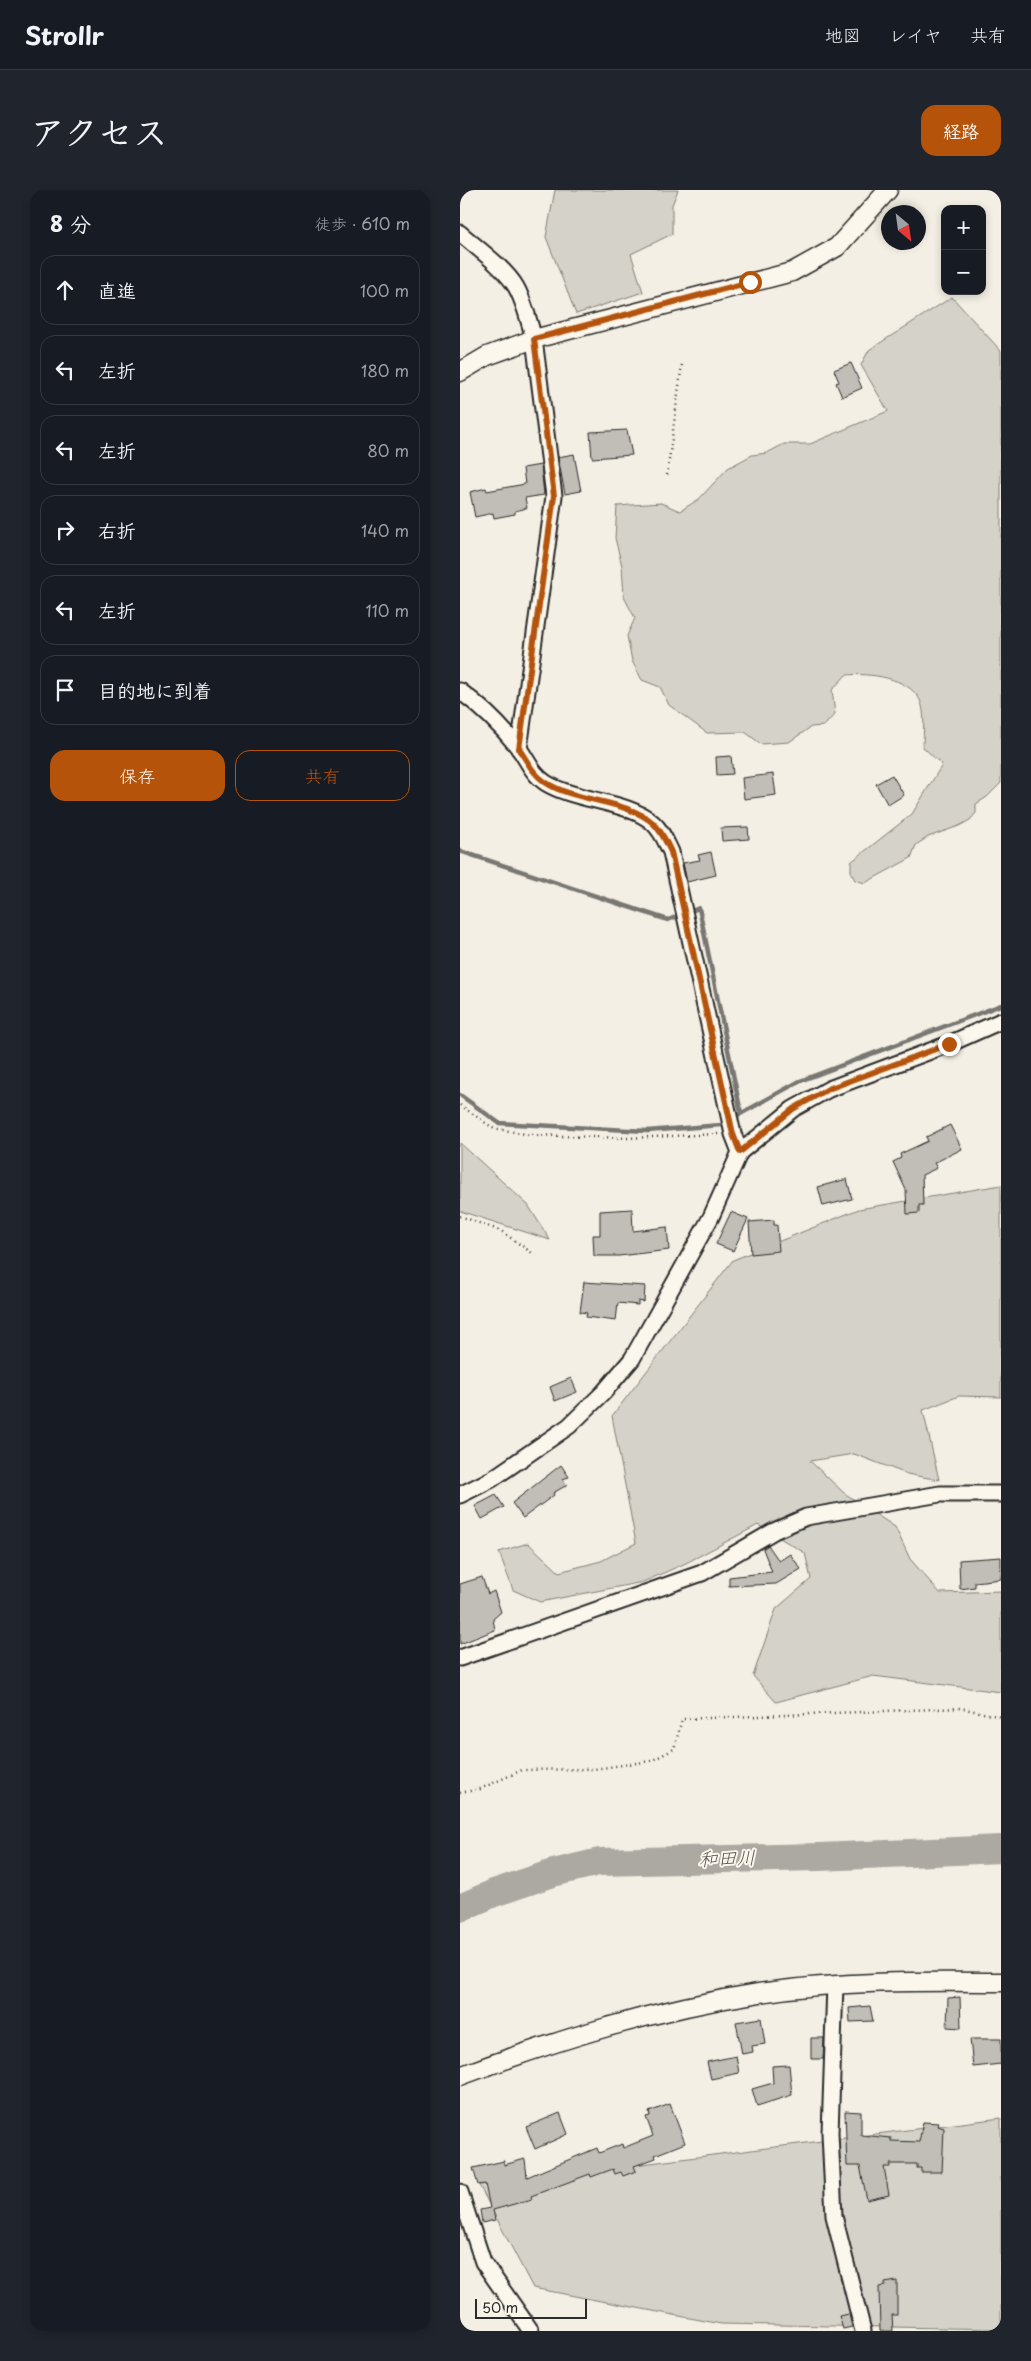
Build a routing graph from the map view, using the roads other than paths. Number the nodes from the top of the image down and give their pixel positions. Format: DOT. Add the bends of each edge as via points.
graph roads {
  1 [pos="888,190"];
  2 [pos="460,233"];
  3 [pos="534,339"];
  4 [pos="460,372"];
  5 [pos="460,691"];
  6 [pos="519,749"];
  7 [pos="1001,1021"];
  8 [pos="740,1152"];
  9 [pos="1001,1494"];
  10 [pos="460,1495"];
  11 [pos="460,1658"];
  12 [pos="1001,1982"];
  13 [pos="835,1985"];
  14 [pos="460,2076"];
  15 [pos="460,2192"];
  16 [pos="531,2331"];
  17 [pos="863,2331"];
  1 -- 3 [label="street" via="837,247 792,272"];
  2 -- 3 [label="street" via="488,256 516,286"];
  3 -- 4 [label="street" via="487,356"];
  3 -- 6 [label="street" via="554,496"];
  5 -- 6 [label="street" via="479,706"];
  6 -- 8 [label="street" via="534,774 545,782 559,790 631,811 652,822 664,836 671,852 733,1134"];
  7 -- 8 [label="street" via="828,1089 793,1109"];
  8 -- 10 [label="street" via="711,1217 632,1359 569,1426 492,1479"];
  9 -- 11 [label="street" via="940,1494 806,1517 774,1531 702,1573"];
  12 -- 13 [label="street"];
  13 -- 14 [label="street" via="760,1993 630,2020"];
  13 -- 17 [label="street" via="830,2133 834,2216"];
  15 -- 16 [label="street" via="483,2262"];
}
